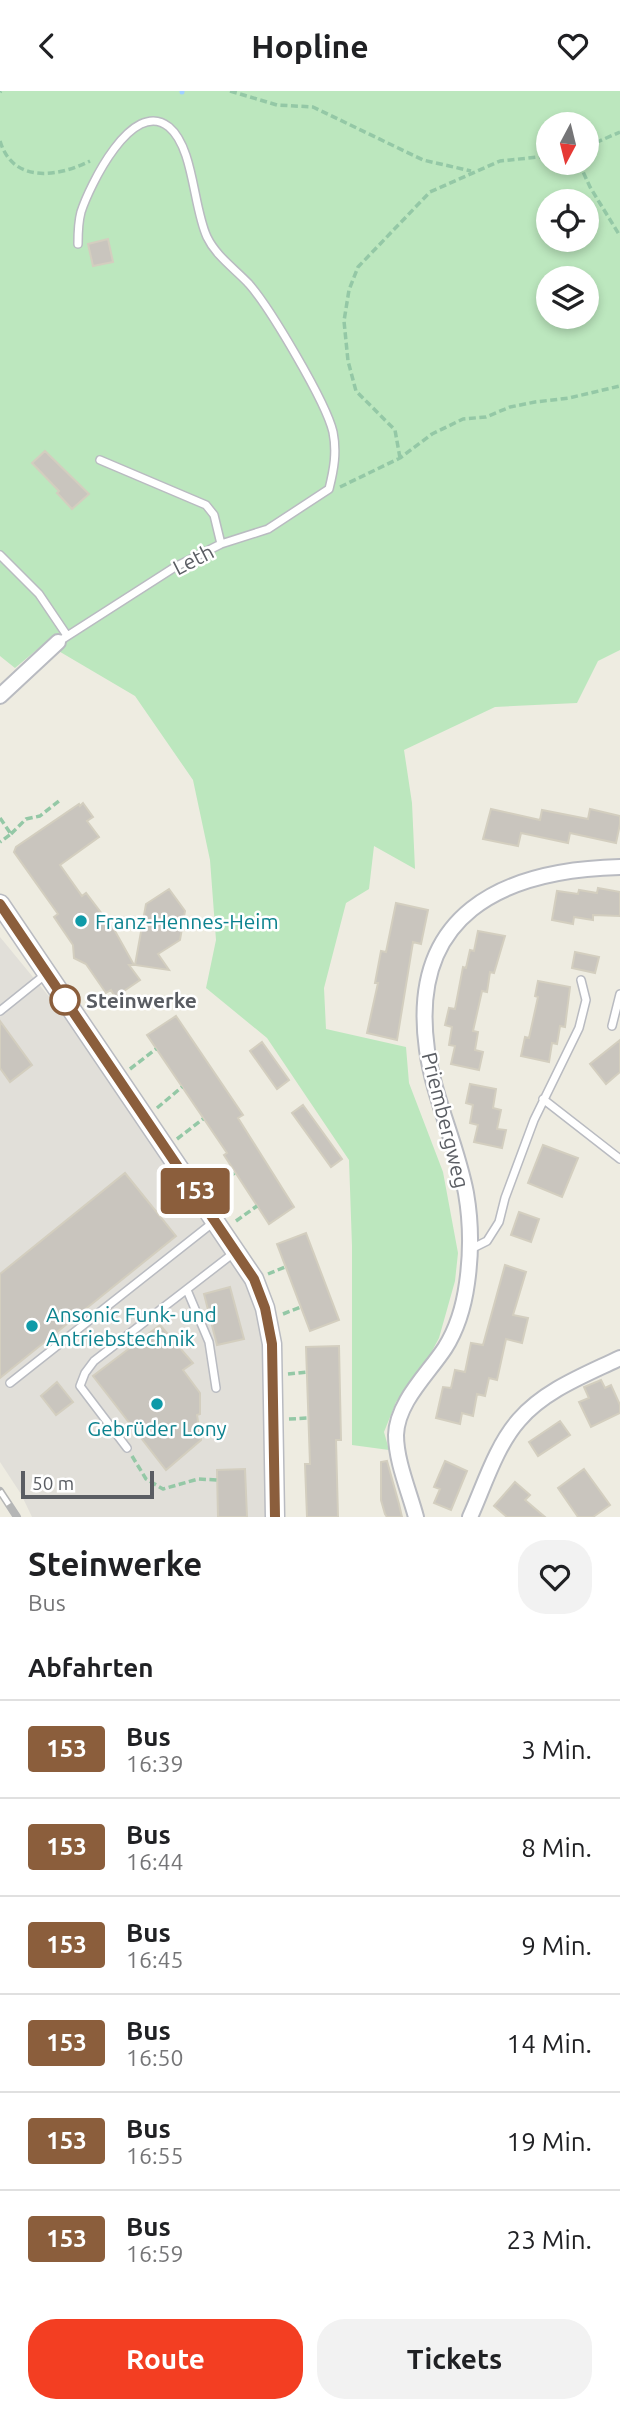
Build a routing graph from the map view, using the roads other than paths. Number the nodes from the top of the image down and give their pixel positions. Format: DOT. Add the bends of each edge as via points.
graph roads {
  1 [pos="78,244"];
  2 [pos="100,460"];
  3 [pos="221,544"];
  4 [pos="0,555"];
  5 [pos="62,638"];
  6 [pos="0,697"];
  7 [pos="620,867"];
  8 [pos="0,904"];
  9 [pos="47,973"];
  10 [pos="581,980"];
  11 [pos="620,994"];
  12 [pos="0,1011"];
  13 [pos="612,1025"];
  14 [pos="543,1099"];
  15 [pos="620,1159"];
  16 [pos="219,1225"];
  17 [pos="468,1251"];
  18 [pos="236,1252"];
  19 [pos="187,1290"];
  20 [pos="620,1358"];
  21 [pos="10,1383"];
  22 [pos="216,1388"];
  23 [pos="127,1448"];
  24 [pos="275,1517"];
  25 [pos="416,1517"];
  26 [pos="470,1517"];
  1 -- 3 [label="lane" via="82,209 108,153 142,124 162,123 177,136 207,237 250,286 313,389 332,429 335,463 329,489 268,529"];
  2 -- 3 [label="lane, Leth" via="206,505 214,515"];
  3 -- 5 [label="lane, Leth" via="175,567"];
  4 -- 5 [label="lane" via="39,594"];
  5 -- 6 [label="street, Leth"];
  7 -- 17 [label="street, Priembergweg" via="549,874 489,895 457,923 435,957 425,999 427,1051 466,1193"];
  8 -- 9 [label="street"];
  9 -- 12 [label="lane"];
  9 -- 16 [label="street"];
  10 -- 14 [label="lane" via="586,996 582,1022"];
  11 -- 13 [label="lane"];
  14 -- 15 [label="lane"];
  14 -- 17 [label="lane" via="499,1222 487,1241"];
  16 -- 18 [label="street"];
  16 -- 21 [label="lane"];
  17 -- 25 [label="street, Priembergweg" via="467,1282 454,1331 402,1409 397,1425"];
  18 -- 19 [label="lane"];
  18 -- 24 [label="street" via="254,1279 270,1327"];
  19 -- 22 [label="lane" via="209,1342"];
  19 -- 23 [label="lane" via="94,1361 80,1386"];
  20 -- 26 [label="street" via="550,1393 519,1420"];
}
